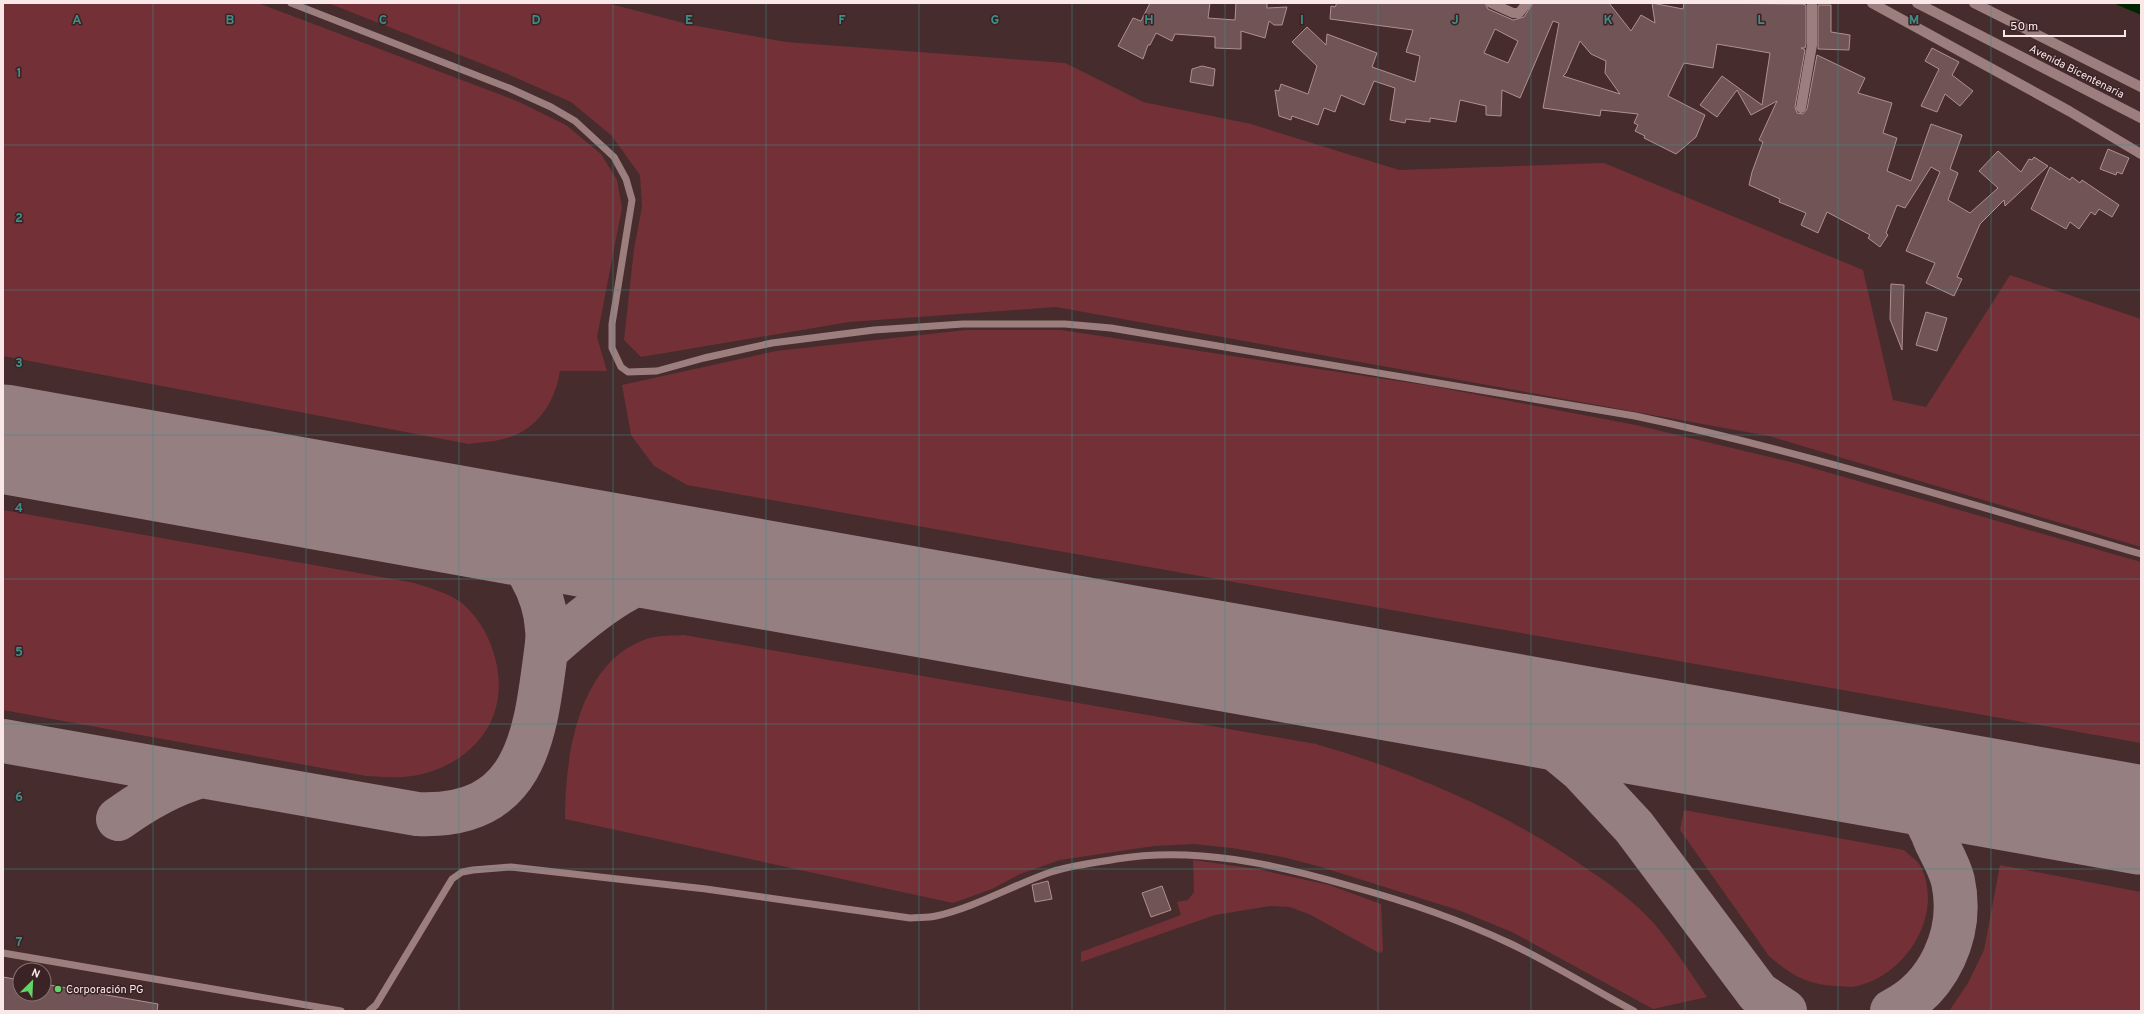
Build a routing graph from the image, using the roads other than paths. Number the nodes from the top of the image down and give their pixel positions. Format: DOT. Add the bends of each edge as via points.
graph roads {
  1 [pos="291,3"];
  2 [pos="1490,3"];
  3 [pos="1527,3"];
  4 [pos="1812,3"];
  5 [pos="1872,3"];
  6 [pos="1917,3"];
  7 [pos="1974,3"];
  8 [pos="2141,87"];
  9 [pos="1802,108"];
  10 [pos="2141,118"];
  11 [pos="2141,154"];
  12 [pos="2141,554"];
  13 [pos="3,953"];
  14 [pos="341,1011"];
  15 [pos="369,1011"];
  16 [pos="1634,1011"];
  1 -- 12 [label="lane" via="509,88 551,107 575,121 614,157 626,179 632,200 612,332 612,348 616,360 628,372 657,371 772,343 874,330 1013,322 1111,328 1635,416 1712,432 1906,484"];
  2 -- 3 [label="street" via="1512,13 1519,13"];
  4 -- 9 [label="street" via="1812,45"];
  5 -- 11 [label="street" via="2069,111"];
  6 -- 10 [label="street, Avenida Bicentenaria"];
  7 -- 8 [label="street, Avenida Bicentenaria"];
  13 -- 14 [label="lane"];
  15 -- 16 [label="lane" via="376,1005 452,879 462,872 511,867 706,889 910,918 936,916 965,907 1054,871 1152,855 1227,858 1307,873 1376,893 1458,920 1511,944"];
}
